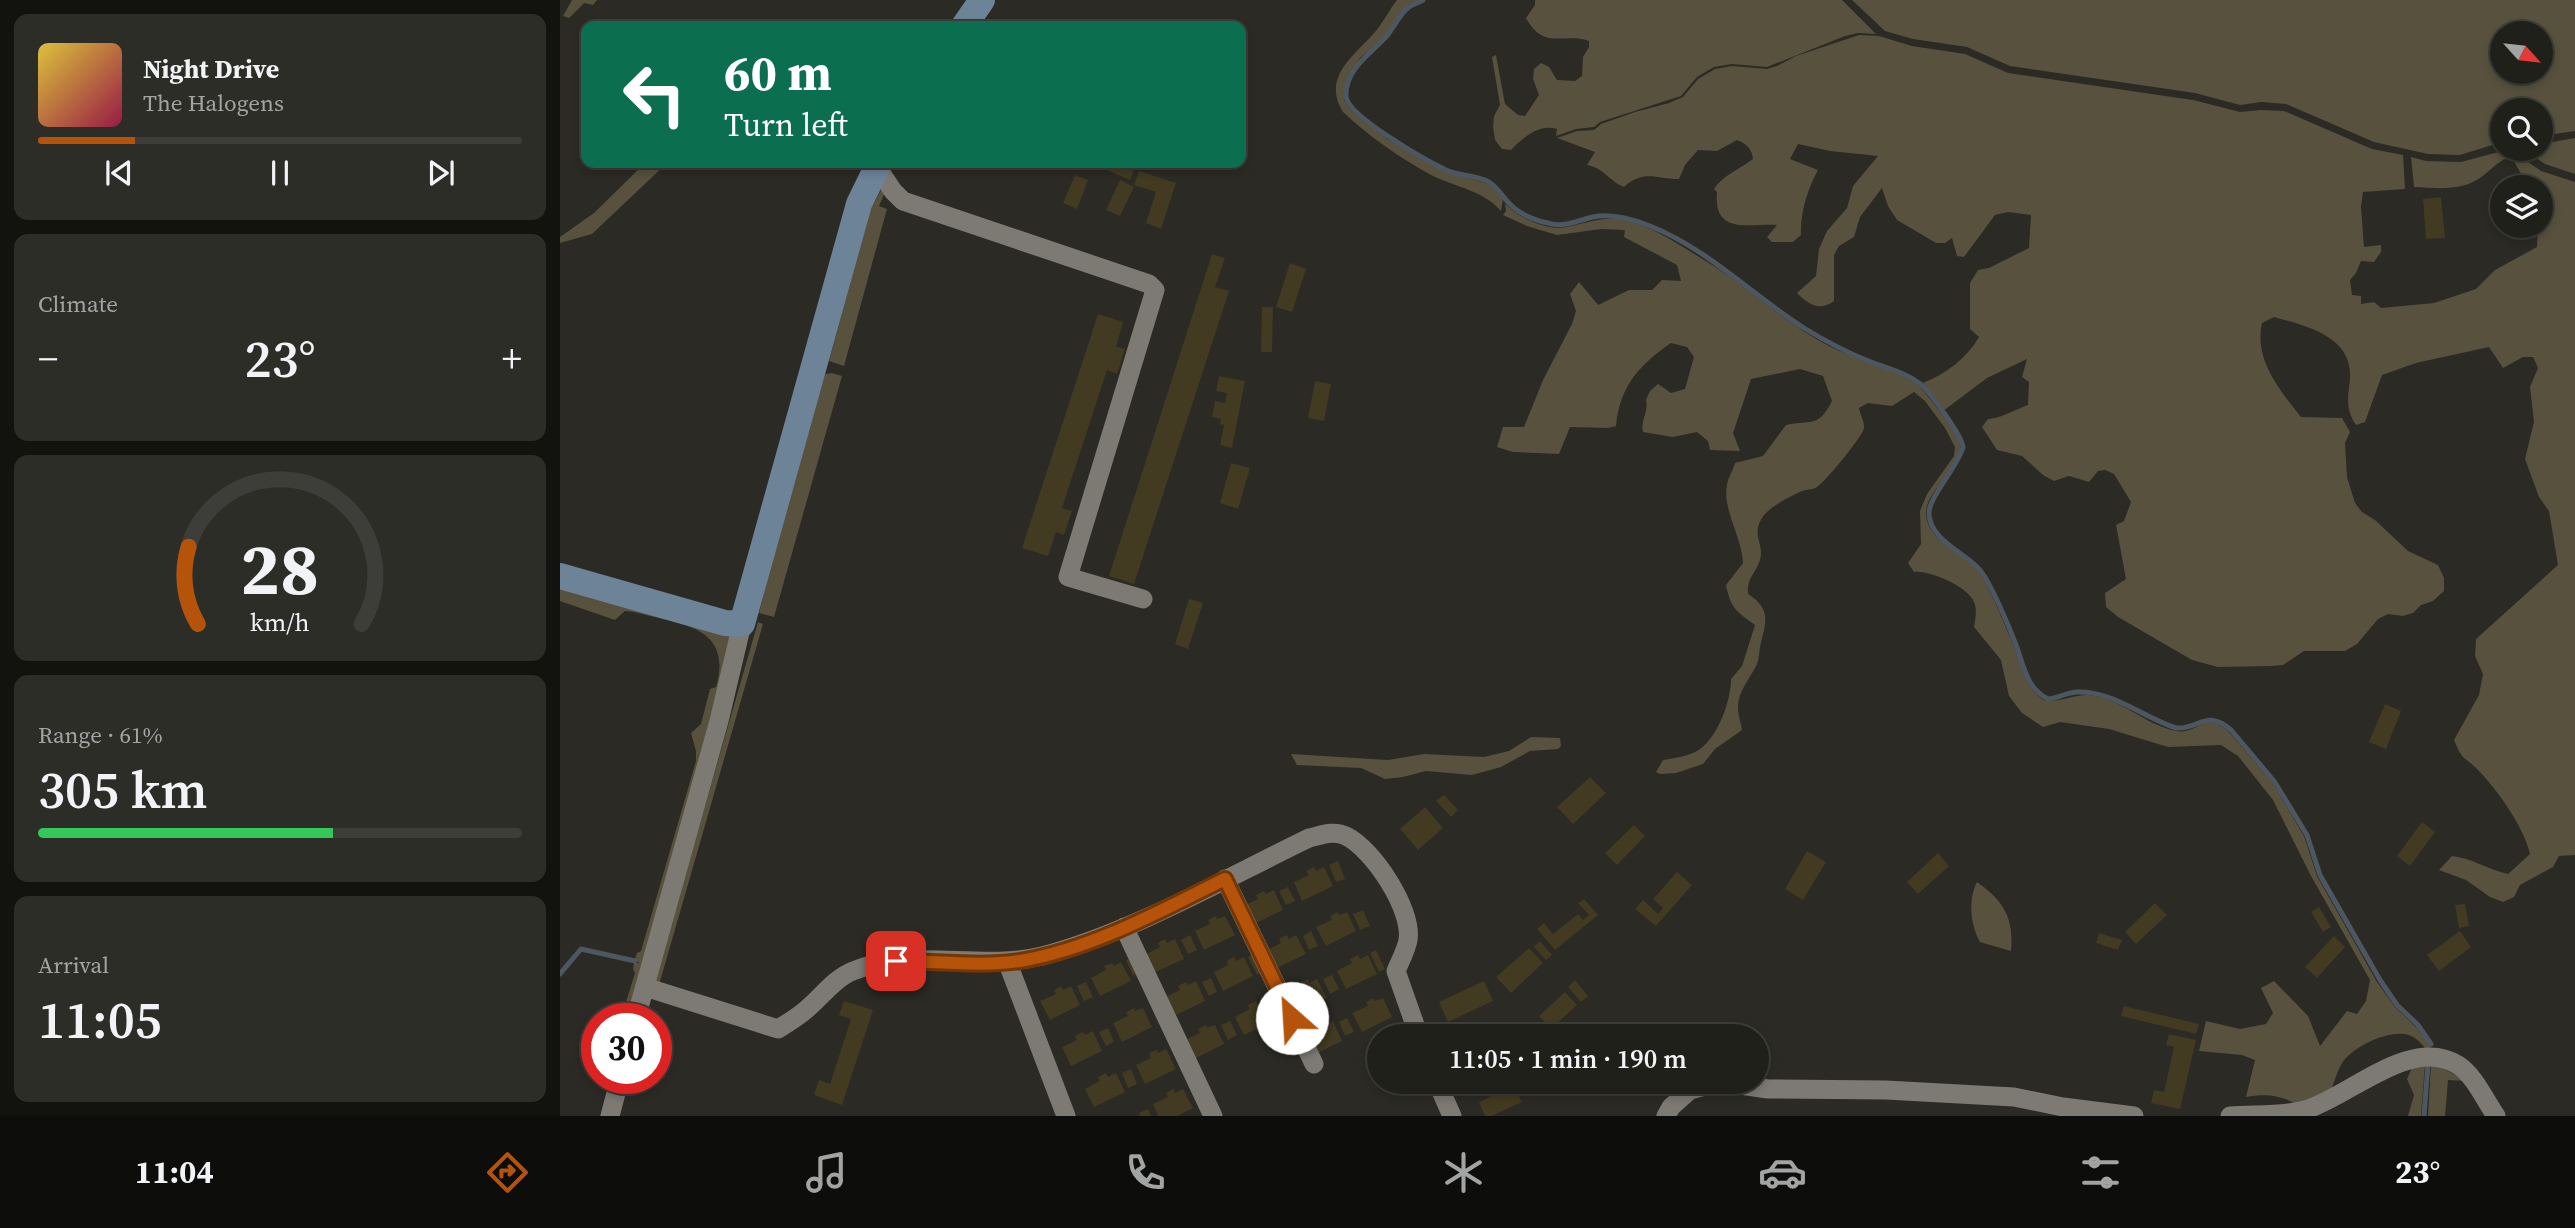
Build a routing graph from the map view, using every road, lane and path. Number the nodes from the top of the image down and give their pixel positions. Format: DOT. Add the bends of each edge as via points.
graph roads {
  1 [pos="982,0"];
  2 [pos="967,21"];
  3 [pos="877,168"];
  4 [pos="880,168"];
  5 [pos="560,576"];
  6 [pos="1143,599"];
  7 [pos="741,624"];
  8 [pos="1225,879"];
  9 [pos="1124,927"];
  10 [pos="1007,961"];
  11 [pos="645,987"];
  12 [pos="640,1003"];
  13 [pos="1415,1024"];
  14 [pos="1314,1064"];
  15 [pos="616,1094"];
  16 [pos="1442,1094"];
  17 [pos="610,1116"];
  18 [pos="1066,1116"];
  19 [pos="1213,1116"];
  20 [pos="1452,1116"];
  21 [pos="1666,1116"];
  22 [pos="2134,1116"];
  23 [pos="2230,1116"];
  24 [pos="2496,1116"];
  1 -- 2 [label="street"];
  3 -- 7 [label="street" via="859,204"];
  4 -- 6 [label="street" via="903,201 1149,284 1155,290 1068,577"];
  5 -- 7 [label="street"];
  7 -- 11 [label="street" via="719,721"];
  8 -- 9 [label="street"];
  8 -- 13 [label="street" via="1309,838 1334,832 1347,836 1389,881 1407,927 1408,939 1396,971"];
  8 -- 14 [label="street"];
  9 -- 10 [label="street" via="1067,949"];
  9 -- 19 [label="street"];
  10 -- 11 [label="street" via="870,965 836,981 778,1029"];
  10 -- 18 [label="street"];
  11 -- 12 [label="street"];
  15 -- 17 [label="street"];
  16 -- 20 [label="street"];
  21 -- 22 [label="street" via="1690,1090 1719,1082 1768,1089 2014,1097"];
  23 -- 24 [label="street" via="2303,1111 2400,1062 2430,1056 2458,1065"];
}
